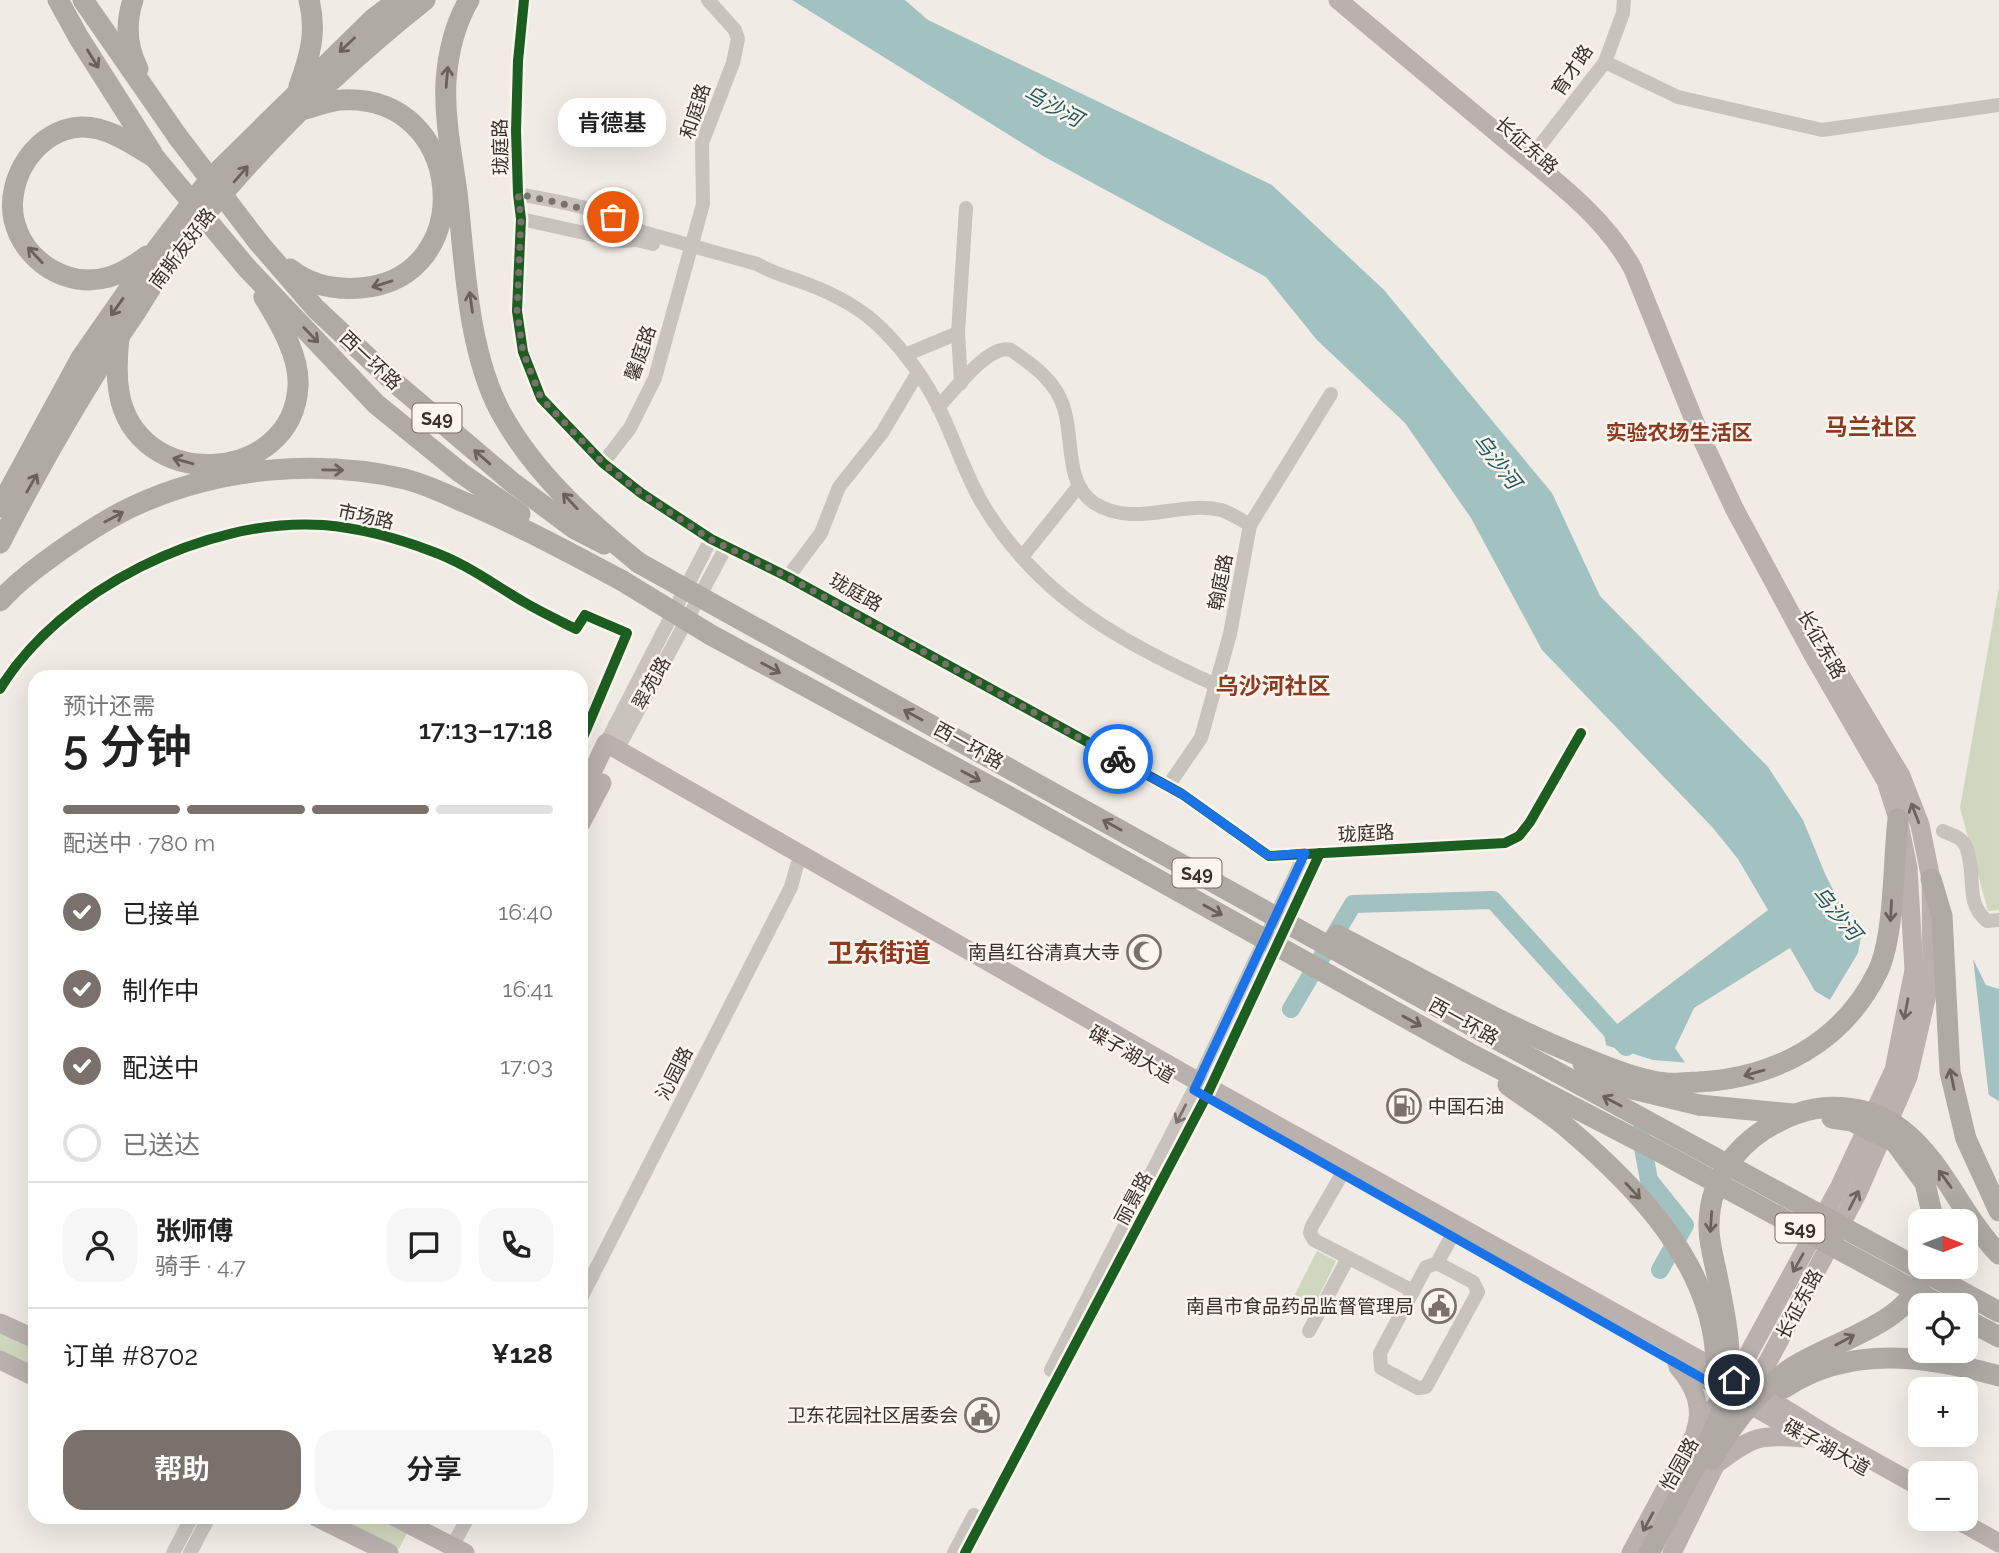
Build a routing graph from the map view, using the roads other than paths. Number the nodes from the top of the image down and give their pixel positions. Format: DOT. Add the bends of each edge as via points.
graph roads {
  1 [pos="58,0"];
  2 [pos="83,0"];
  3 [pos="134,0"];
  4 [pos="309,0"];
  5 [pos="398,0"];
  6 [pos="425,0"];
  7 [pos="469,0"];
  8 [pos="524,0"];
  9 [pos="708,0"];
  10 [pos="1338,0"];
  11 [pos="1356,0"];
  12 [pos="1624,0"];
  13 [pos="1605,62"];
  14 [pos="300,101"];
  15 [pos="1999,105"];
  16 [pos="178,137"];
  17 [pos="1535,152"];
  18 [pos="155,158"];
  19 [pos="518,194"];
  20 [pos="966,208"];
  21 [pos="521,219"];
  22 [pos="259,243"];
  23 [pos="159,246"];
  24 [pos="691,250"];
  25 [pos="247,268"];
  26 [pos="958,333"];
  27 [pos="119,335"];
  28 [pos="905,355"];
  29 [pos="918,374"];
  30 [pos="961,383"];
  31 [pos="1331,394"];
  32 [pos="938,407"];
  33 [pos="603,463"];
  34 [pos="1078,487"];
  35 [pos="0,507"];
  36 [pos="1250,525"];
  37 [pos="710,539"];
  38 [pos="0,543"];
  39 [pos="726,547"];
  40 [pos="1022,557"];
  41 [pos="639,563"];
  42 [pos="788,577"];
  43 [pos="621,580"];
  44 [pos="0,601"];
  45 [pos="1216,685"];
  46 [pos="0,689"];
  47 [pos="588,726"];
  48 [pos="1581,733"];
  49 [pos="609,752"];
  50 [pos="588,764"];
  51 [pos="588,785"];
  52 [pos="1167,786"];
  53 [pos="588,804"];
  54 [pos="1898,819"];
  55 [pos="1943,831"];
  56 [pos="1137,839"];
  57 [pos="1305,853"];
  58 [pos="1320,853"];
  59 [pos="797,865"];
  60 [pos="1931,879"];
  61 [pos="1999,920"];
  62 [pos="1534,1037"];
  63 [pos="1469,1053"];
  64 [pos="1901,1073"];
  65 [pos="1202,1089"];
  66 [pos="1342,1174"];
  67 [pos="1931,1209"];
  68 [pos="1999,1211"];
  69 [pos="1452,1236"];
  70 [pos="1999,1254"];
  71 [pos="1348,1258"];
  72 [pos="1437,1263"];
  73 [pos="1922,1279"];
  74 [pos="588,1284"];
  75 [pos="1413,1291"];
  76 [pos="1918,1293"];
  77 [pos="1999,1312"];
  78 [pos="0,1323"];
  79 [pos="1764,1326"];
  80 [pos="1978,1326"];
  81 [pos="1309,1331"];
  82 [pos="28,1336"];
  83 [pos="1782,1336"];
  84 [pos="1999,1337"];
  85 [pos="1666,1350"];
  86 [pos="0,1360"];
  87 [pos="28,1374"];
  88 [pos="1999,1376"];
  89 [pos="1730,1386"];
  90 [pos="1750,1397"];
  91 [pos="1811,1432"];
  92 [pos="1694,1436"];
  93 [pos="1716,1465"];
  94 [pos="1908,1481"];
  95 [pos="1908,1492"];
  96 [pos="1683,1499"];
  97 [pos="1978,1519"];
  98 [pos="188,1524"];
  99 [pos="205,1524"];
  100 [pos="330,1524"];
  101 [pos="409,1524"];
  102 [pos="465,1524"];
  103 [pos="1999,1530"];
  104 [pos="1978,1531"];
  105 [pos="1999,1543"];
  106 [pos="459,1550"];
  107 [pos="173,1553"];
  108 [pos="190,1553"];
  109 [pos="389,1553"];
  110 [pos="954,1553"];
  111 [pos="965,1553"];
  112 [pos="1631,1553"];
  113 [pos="1649,1553"];
  114 [pos="1661,1553"];
  115 [pos="1672,1553"];
  1 -- 18 [label="highway, 西一环路 / S49, one-way"];
  2 -- 16 [label="highway, 西一环路 / S49"];
  3 -- 16 [label="highway" via="127,25 136,67"];
  4 -- 14 [label="highway" via="314,33"];
  5 -- 14 [label="highway, 南斯友好路, one-way" via="373,19"];
  6 -- 14 [label="highway, 南斯友好路"];
  41 -- 7 [label="highway, one-way" via="590,523 544,474 500,410 486,376 470,301 446,103 452,46"];
  8 -- 19 [label="street, 珑庭路" via="517,89"];
  9 -- 24 [label="street, 和庭路" via="738,39 702,143 703,204"];
  10 -- 54 [label="main road, 长征东路" via="1553,180 1604,227 1624,253 1728,496 1886,781"];
  11 -- 17 [label="main road, 长征东路"];
  12 -- 13 [label="street, 育才路"];
  13 -- 15 [label="street" via="1678,97 1822,130"];
  13 -- 17 [label="street, 育才路"];
  14 -- 22 [label="highway, one-way" via="377,104 413,124 427,140 442,174 437,232 427,252 400,277 368,288 315,284"];
  14 -- 23 [label="highway, 南斯友好路" via="211,178"];
  27 -- 14 [label="highway, 南斯友好路, one-way" via="177,249"];
  16 -- 22 [label="highway, 西一环路 / S49, bridge"];
  60 -- 17 [label="main road, 长征东路, one-way" via="1920,825 1900,776 1825,650 1709,432 1642,264 1612,221"];
  23 -- 18 [label="highway, one-way" via="131,268 110,277 71,278 34,258 14,219 17,178 28,156 60,131 83,127 105,131"];
  18 -- 25 [label="highway, 西一环路 / S49, bridge"];
  19 -- 21 [label="street, 珑庭路"];
  19 -- 24 [label="street" via="626,222"];
  20 -- 26 [label="street"];
  21 -- 24 [label="street" via="621,241"];
  21 -- 33 [label="street, 珑庭路" via="517,311 523,352 541,398"];
  41 -- 22 [label="highway, 西一环路 / S49, one-way" via="575,529 513,483 335,327"];
  23 -- 35 [label="highway, 南斯友好路, one-way" via="81,358"];
  24 -- 28 [label="street" via="757,264 848,303 880,327"];
  24 -- 33 [label="street, 馨庭路" via="655,378 630,428"];
  25 -- 27 [label="highway, one-way" via="283,333 299,384 294,409 277,437 257,452 235,462 183,463 138,435 119,394"];
  25 -- 43 [label="highway, 西一环路 / S49, one-way" via="376,404 471,480"];
  26 -- 28 [label="street"];
  26 -- 30 [label="street"];
  38 -- 27 [label="highway, 南斯友好路, one-way"];
  28 -- 29 [label="street"];
  29 -- 32 [label="street"];
  29 -- 42 [label="street" via="882,433 839,487 821,533"];
  30 -- 32 [label="street"];
  30 -- 34 [label="street" via="999,349 1011,350 1040,372 1065,411"];
  31 -- 36 [label="street, 翰庭路"];
  32 -- 40 [label="street" via="982,502"];
  33 -- 37 [label="street, 珑庭路"];
  34 -- 36 [label="street" via="1111,510 1149,515 1185,509 1223,511"];
  34 -- 40 [label="street"];
  36 -- 45 [label="street, 翰庭路"];
  37 -- 39 [label="street, 珑庭路"];
  37 -- 49 [label="street, 翠苑路"];
  39 -- 42 [label="street, 珑庭路"];
  39 -- 49 [label="street, 翠苑路"];
  40 -- 45 [label="street" via="1090,619 1131,645"];
  56 -- 41 [label="highway, 西一环路 / S49, one-way, bridge"];
  42 -- 52 [label="street, 珑庭路"];
  44 -- 43 [label="highway, one-way" via="42,563 134,506 237,474 297,470 352,470 406,480 506,519"];
  43 -- 63 [label="highway, 西一环路 / S49, one-way, bridge" via="711,635"];
  45 -- 52 [label="street, 翰庭路" via="1201,738"];
  46 -- 47 [label="street, 市场路" via="43,635 78,605 149,562 240,533 323,525 377,534 431,551 470,568 576,629 585,615 627,633"];
  48 -- 58 [label="street, 珑庭路" via="1530,822 1519,836 1505,843"];
  49 -- 50 [label="street"];
  49 -- 51 [label="main road, 翠苑路"];
  49 -- 53 [label="main road, 翠苑路"];
  49 -- 59 [label="main road, 碟子湖大道"];
  49 -- 65 [label="main road, 碟子湖大道"];
  52 -- 57 [label="street, 珑庭路" via="1269,856"];
  54 -- 62 [label="highway, one-way, bridge" via="1890,927 1879,970 1853,1011 1817,1046 1772,1069 1729,1080 1666,1083 1621,1072"];
  54 -- 64 [label="main road, 长征东路, one-way" via="1908,868 1914,970"];
  55 -- 61 [label="street" via="1966,844 1977,913 1987,921"];
  56 -- 62 [label="highway, bridge" via="1222,874"];
  77 -- 56 [label="highway, 西一环路 / S49, one-way, bridge"];
  57 -- 58 [label="street, 珑庭路"];
  57 -- 65 [label="street, 丽景路"];
  58 -- 65 [label="street, 丽景路"];
  59 -- 65 [label="main road, 碟子湖大道"];
  59 -- 74 [label="street, 沁园路" via="791,887"];
  60 -- 64 [label="main road, 长征东路" via="1932,973"];
  68 -- 60 [label="highway, one-way" via="1966,1139 1950,1072 1942,916"];
  62 -- 67 [label="highway, bridge" via="1624,1087 1699,1105 1852,1121 1895,1142 1925,1183"];
  63 -- 76 [label="highway, 西一环路 / S49, bridge"];
  63 -- 96 [label="highway, one-way, bridge" via="1564,1125 1616,1174 1658,1219 1689,1265 1716,1346 1716,1389"];
  64 -- 79 [label="main road, 长征东路, one-way"];
  83 -- 64 [label="main road, 长征东路, one-way" via="1858,1192"];
  65 -- 66 [label="main road, 碟子湖大道"];
  65 -- 85 [label="main road, 碟子湖大道"];
  65 -- 110 [label="street, 丽景路, one-way"];
  65 -- 111 [label="street, 丽景路"];
  66 -- 69 [label="main road, 碟子湖大道"];
  66 -- 71 [label="street" via="1310,1233 1314,1240"];
  69 -- 72 [label="street"];
  69 -- 85 [label="main road, 碟子湖大道"];
  70 -- 96 [label="highway, one-way, bridge" via="1925,1153 1900,1129 1868,1112 1814,1107 1774,1122 1746,1142 1723,1170 1709,1227 1728,1327 1730,1371 1723,1406"];
  71 -- 75 [label="street"];
  71 -- 81 [label="street"];
  72 -- 75 [label="street" via="1426,1267"];
  72 -- 75 [label="street" via="1473,1282 1478,1292 1426,1387 1418,1388 1381,1368 1379,1362"];
  96 -- 73 [label="highway, one-way, bridge" via="1747,1407 1789,1369 1888,1318 1917,1293"];
  78 -- 82 [label="main road"];
  79 -- 85 [label="main road" via="1726,1349"];
  79 -- 89 [label="main road, 长征东路"];
  80 -- 84 [label="highway"];
  83 -- 90 [label="main road, 长征东路"];
  83 -- 91 [label="main road" via="1783,1381"];
  85 -- 89 [label="main road, 碟子湖大道"];
  85 -- 92 [label="main road" via="1696,1397 1700,1412"];
  86 -- 87 [label="main road"];
  88 -- 96 [label="highway, bridge" via="1907,1357 1862,1358 1824,1368 1787,1386 1753,1412"];
  89 -- 90 [label="main road, 碟子湖大道"];
  89 -- 92 [label="main road, 怡园路"];
  90 -- 91 [label="main road, 碟子湖大道"];
  90 -- 93 [label="main road, 怡园路"];
  91 -- 93 [label="main road" via="1760,1437 1744,1443"];
  91 -- 94 [label="main road, 碟子湖大道"];
  91 -- 95 [label="main road, 碟子湖大道"];
  92 -- 112 [label="main road, 怡园路, one-way"];
  93 -- 115 [label="main road, 怡园路"];
  96 -- 113 [label="highway, bridge"];
  96 -- 114 [label="highway"];
  97 -- 103 [label="main road"];
  98 -- 107 [label="street"];
  99 -- 108 [label="street"];
  100 -- 109 [label="main road"];
  101 -- 106 [label="main road"];
  102 -- 106 [label="street"];
  104 -- 105 [label="main road"];
}
